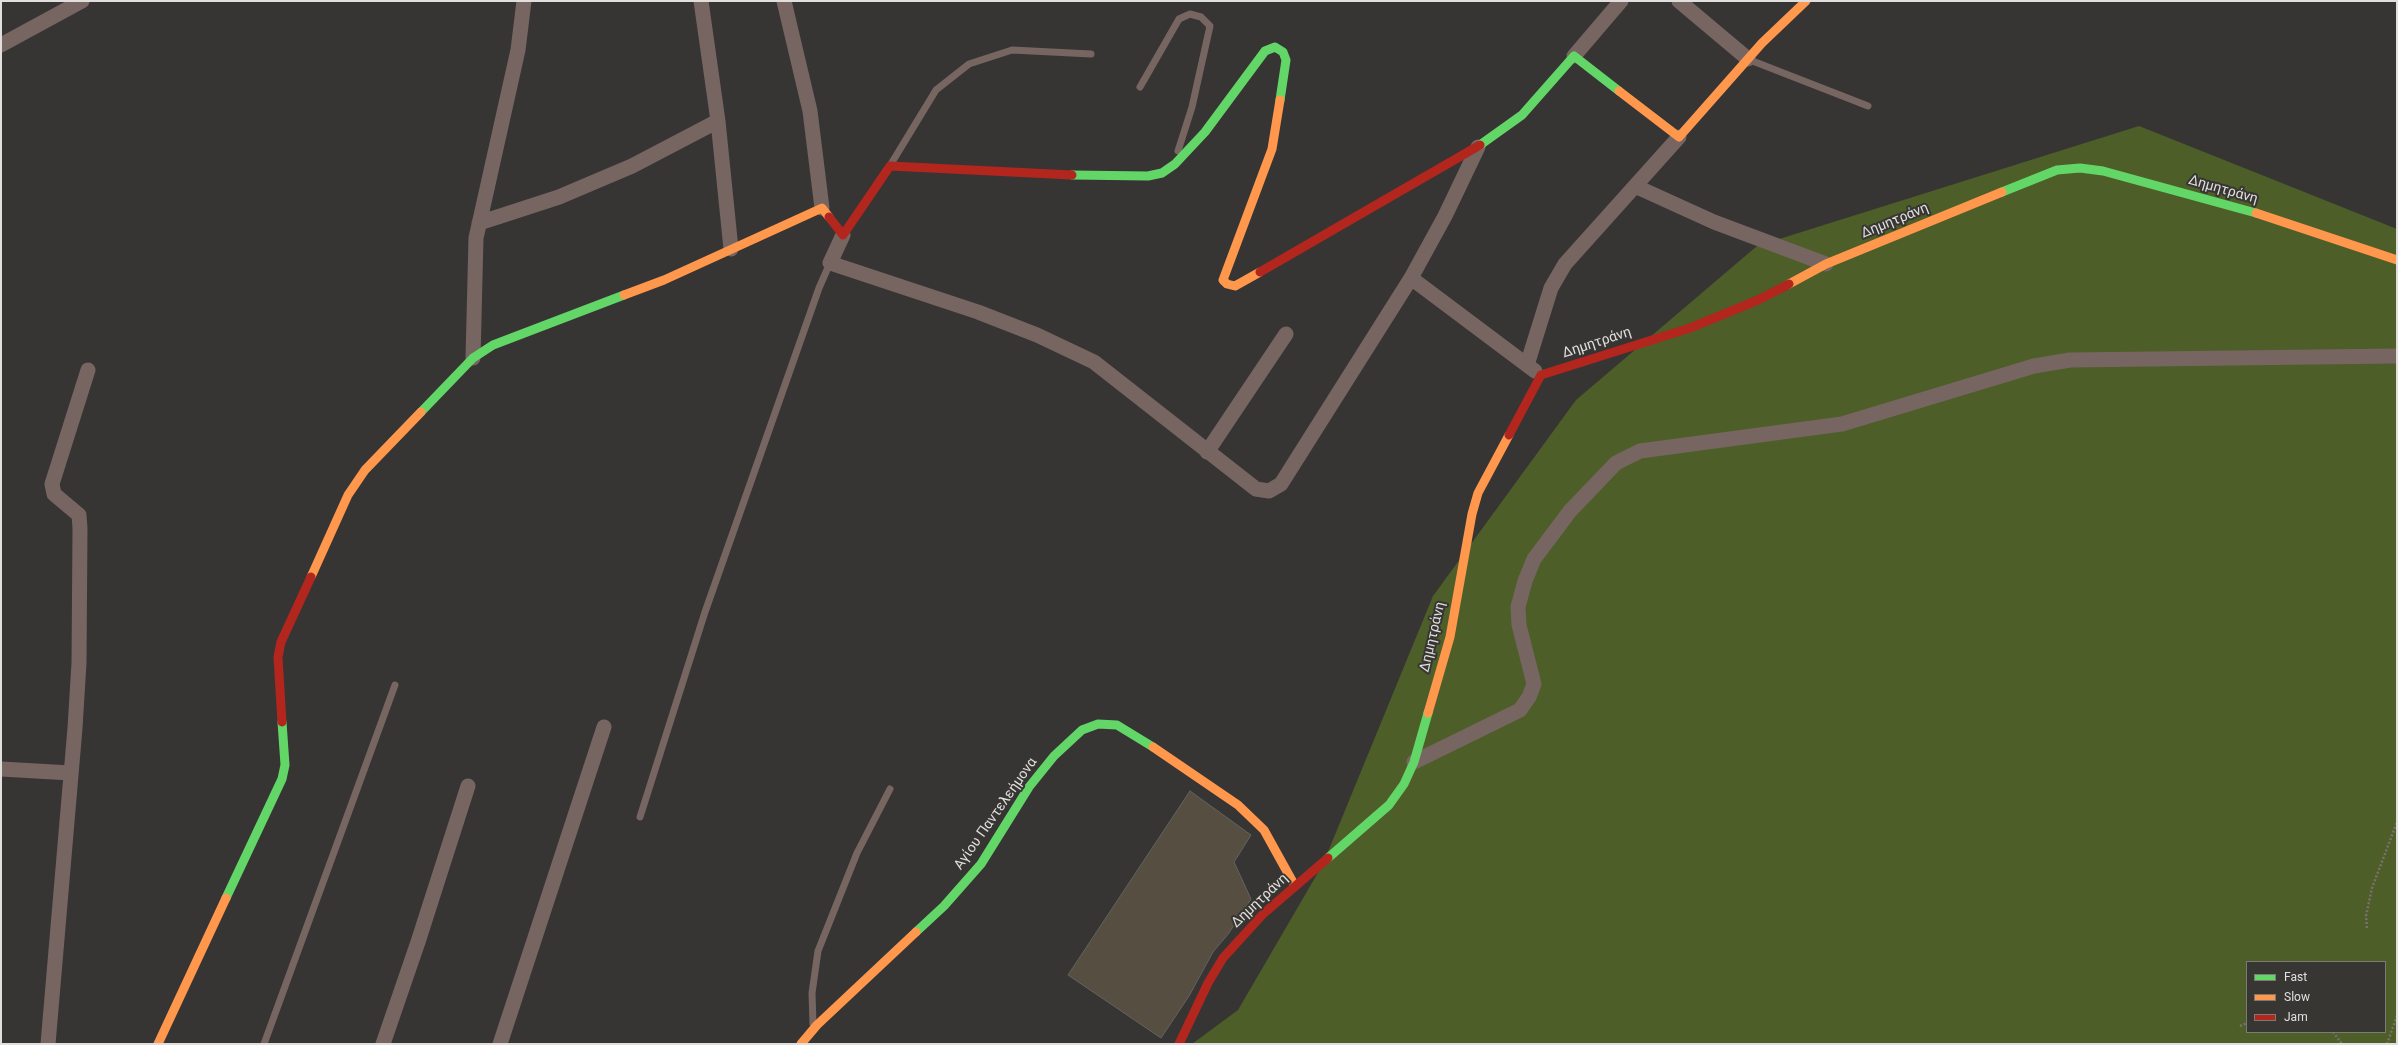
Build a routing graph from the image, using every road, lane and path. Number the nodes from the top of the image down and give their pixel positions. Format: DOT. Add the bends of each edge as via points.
graph roads {
  1 [pos="82,1"];
  2 [pos="524,1"];
  3 [pos="701,1"];
  4 [pos="784,1"];
  5 [pos="1621,1"];
  6 [pos="1679,1"];
  7 [pos="1806,1"];
  8 [pos="1,45"];
  9 [pos="1091,54"];
  10 [pos="1574,56"];
  11 [pos="1748,59"];
  12 [pos="1140,88"];
  13 [pos="1868,106"];
  14 [pos="718,121"];
  15 [pos="1679,137"];
  16 [pos="1478,147"];
  17 [pos="1175,164"];
  18 [pos="890,166"];
  19 [pos="1637,187"];
  20 [pos="822,208"];
  21 [pos="479,223"];
  22 [pos="843,235"];
  23 [pos="731,248"];
  24 [pos="2397,260"];
  25 [pos="830,263"];
  26 [pos="1826,264"];
  27 [pos="1411,278"];
  28 [pos="1286,334"];
  29 [pos="2397,356"];
  30 [pos="473,358"];
  31 [pos="1527,365"];
  32 [pos="88,370"];
  33 [pos="1541,375"];
  34 [pos="1206,452"];
  35 [pos="395,684"];
  36 [pos="604,727"];
  37 [pos="1414,762"];
  38 [pos="1,769"];
  39 [pos="71,774"];
  40 [pos="468,786"];
  41 [pos="890,789"];
  42 [pos="640,817"];
  43 [pos="2397,822"];
  44 [pos="1296,886"];
  45 [pos="2366,928"];
  46 [pos="2397,1016"];
  47 [pos="2246,1023"];
  48 [pos="2240,1026"];
  49 [pos="813,1030"];
  50 [pos="2333,1033"];
  51 [pos="48,1044"];
  52 [pos="158,1044"];
  53 [pos="264,1044"];
  54 [pos="383,1044"];
  55 [pos="500,1044"];
  56 [pos="801,1044"];
  57 [pos="1179,1044"];
  58 [pos="2342,1044"];
  59 [pos="2387,1044"];
  1 -- 8 [label="street"];
  2 -- 21 [label="street" via="518,50"];
  3 -- 14 [label="street"];
  4 -- 20 [label="street" via="810,111"];
  5 -- 10 [label="street"];
  6 -- 11 [label="street"];
  7 -- 11 [label="street"];
  9 -- 18 [label="lane" via="1012,50 969,64 936,90"];
  10 -- 15 [label="street"];
  10 -- 16 [label="street" via="1522,115"];
  11 -- 13 [label="lane"];
  11 -- 15 [label="street"];
  12 -- 17 [label="lane" via="1179,19 1190,14 1201,17 1210,26 1192,107"];
  14 -- 21 [label="street" via="632,166 559,197"];
  14 -- 23 [label="street"];
  15 -- 19 [label="street"];
  16 -- 17 [label="street" via="1235,286 1223,280 1224,274 1272,149 1286,60 1283,52 1275,47 1265,51 1205,132"];
  16 -- 27 [label="street" via="1445,216"];
  17 -- 18 [label="street" via="1162,173 1148,176 1044,175"];
  18 -- 22 [label="street"];
  19 -- 26 [label="street" via="1714,222"];
  19 -- 31 [label="street" via="1566,264 1550,288"];
  20 -- 22 [label="street"];
  20 -- 23 [label="street"];
  21 -- 30 [label="street" via="476,238"];
  22 -- 25 [label="street"];
  23 -- 30 [label="street" via="664,280 520,333"];
  24 -- 26 [label="street, Δημητράνη" via="2249,212 2102,171 2080,168 2057,170"];
  25 -- 34 [label="street" via="978,312 1037,335 1094,362"];
  25 -- 42 [label="lane" via="818,288 704,612"];
  26 -- 33 [label="street, Δημητράνη" via="1758,300 1690,328"];
  27 -- 31 [label="street"];
  27 -- 34 [label="street" via="1282,484 1269,491 1256,489"];
  28 -- 34 [label="street"];
  29 -- 37 [label="street" via="2070,360 2034,366 1842,424 1640,451 1616,463 1570,511 1534,559 1518,607 1519,625 1534,684 1529,698 1520,710"];
  30 -- 52 [label="street" via="365,470 348,495 281,642 278,657 285,765 282,779"];
  31 -- 33 [label="street"];
  32 -- 39 [label="street" via="52,484 54,494 79,515 80,528 79,663"];
  33 -- 37 [label="street, Δημητράνη" via="1478,493 1450,637"];
  35 -- 53 [label="lane"];
  36 -- 55 [label="street"];
  37 -- 44 [label="street, Δημητράνη" via="1404,784 1389,805"];
  38 -- 39 [label="street"];
  39 -- 51 [label="street"];
  40 -- 54 [label="street"];
  41 -- 49 [label="lane" via="857,853 818,951 812,992"];
  43 -- 45 [label="path" via="2372,888"];
  44 -- 49 [label="street, Αγίου Παντελεήμονα" via="1264,830 1238,805 1178,762 1116,725 1098,724 1082,730 1054,756 1029,788 981,864 944,906"];
  44 -- 57 [label="street, Δημητράνη" via="1263,914 1223,958"];
  46 -- 59 [label="path"];
  47 -- 48 [label="path"];
  49 -- 56 [label="street, Αγίου Παντελεήμονα"];
  50 -- 58 [label="path"];
}
